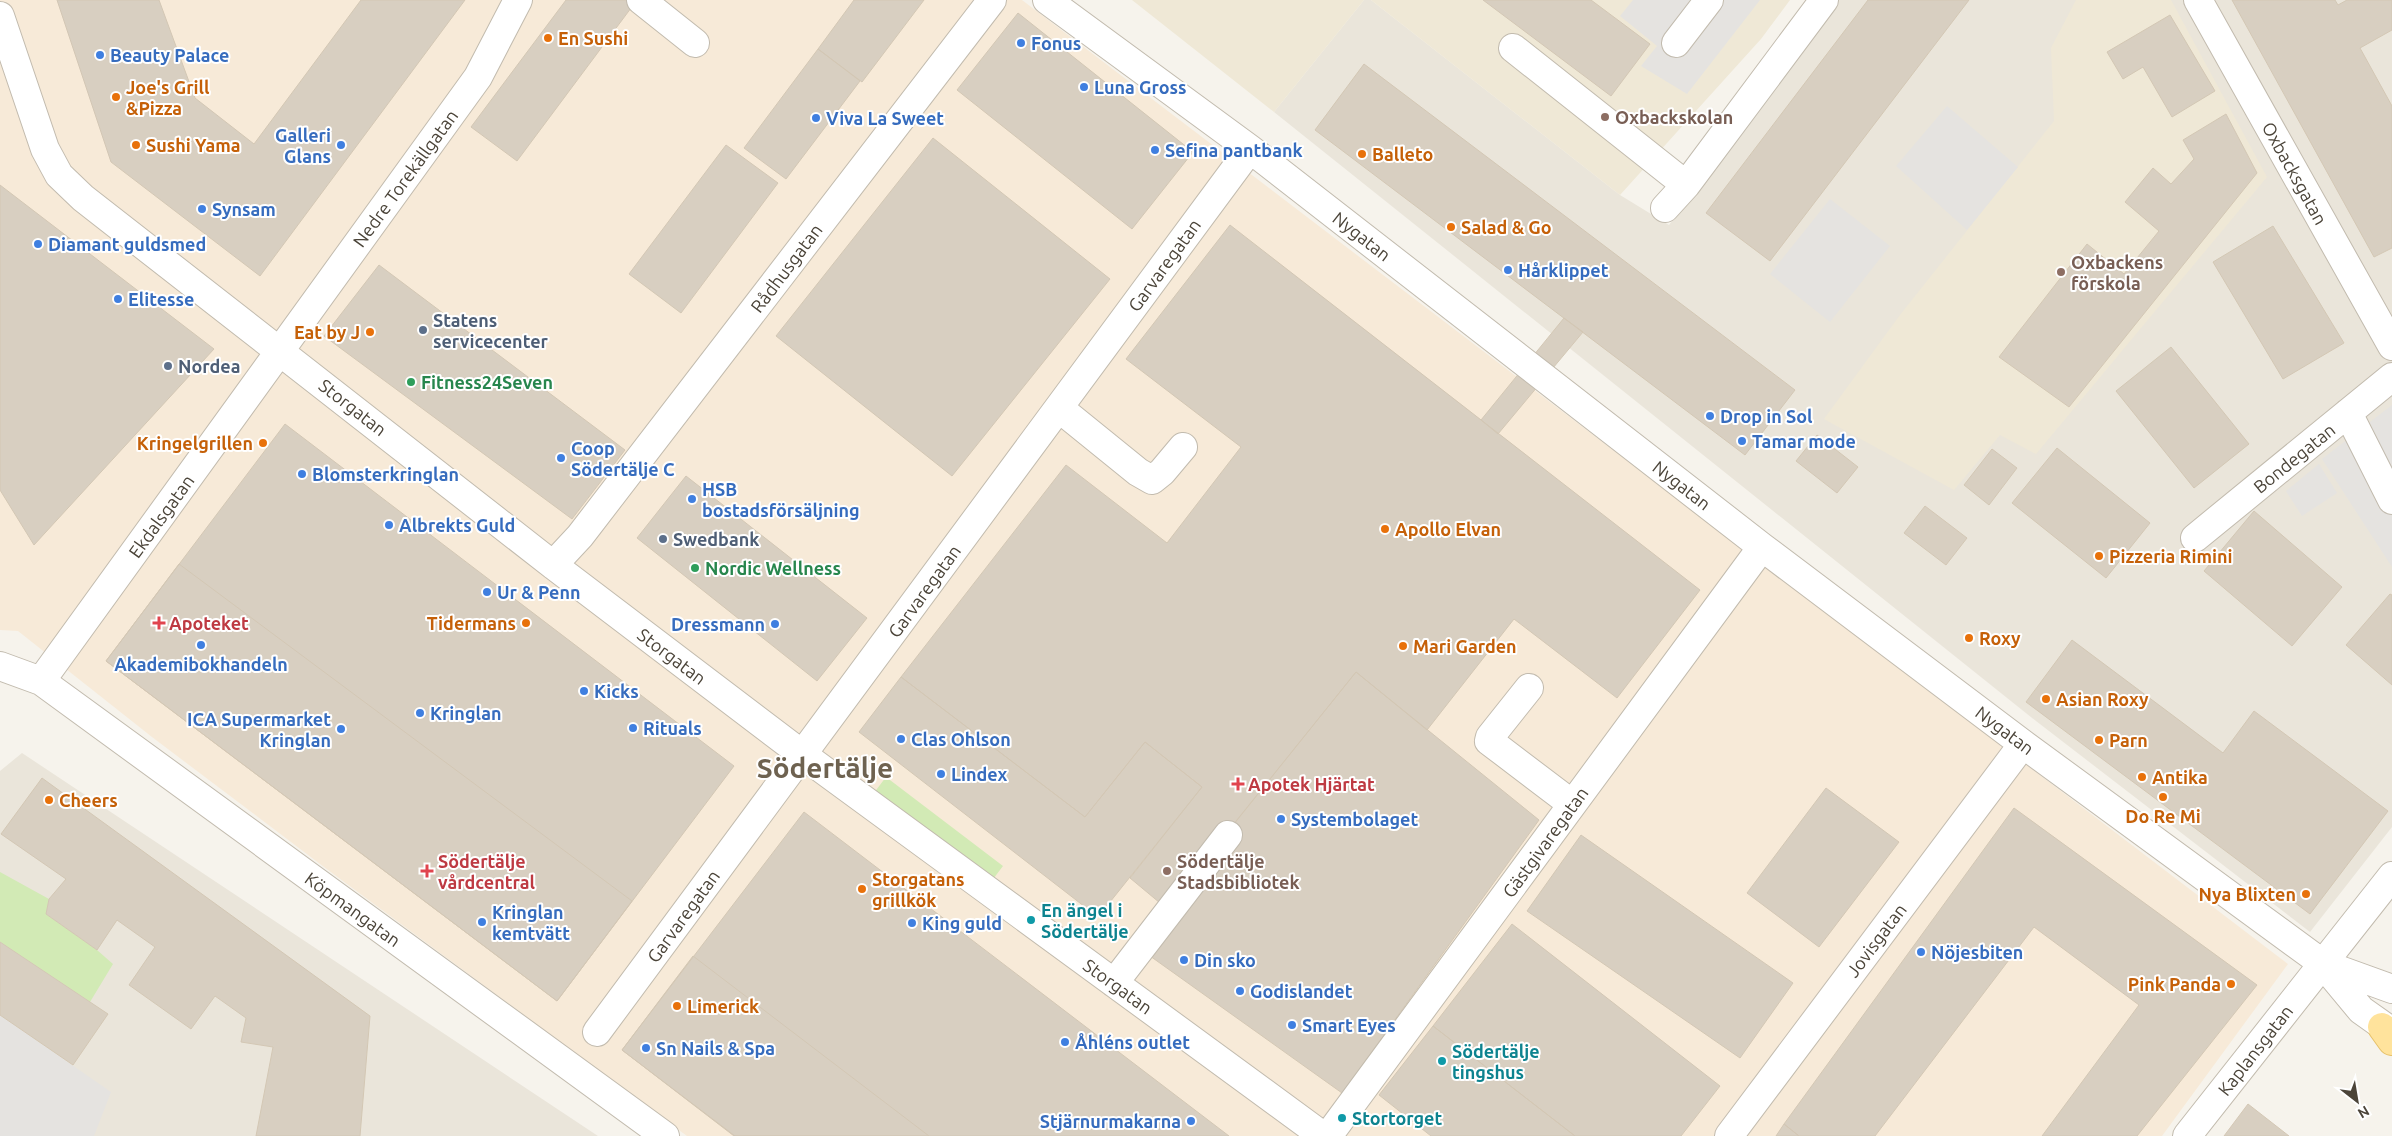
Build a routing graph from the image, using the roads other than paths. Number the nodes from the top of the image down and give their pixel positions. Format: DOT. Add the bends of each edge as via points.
graph roads {
  1 [pos="518,0"];
  2 [pos="641,0"];
  3 [pos="992,0"];
  4 [pos="1046,0"];
  5 [pos="1709,0"];
  6 [pos="1824,0"];
  7 [pos="2198,0"];
  8 [pos="0,16"];
  9 [pos="695,43"];
  10 [pos="1676,43"];
  11 [pos="1513,48"];
  12 [pos="1250,149"];
  13 [pos="1686,185"];
  14 [pos="1665,208"];
  15 [pos="2392,346"];
  16 [pos="280,350"];
  17 [pos="2392,377"];
  18 [pos="1059,408"];
  19 [pos="2348,413"];
  20 [pos="1183,447"];
  21 [pos="2392,500"];
  22 [pos="2195,538"];
  23 [pos="1762,547"];
  24 [pos="553,565"];
  25 [pos="0,666"];
  26 [pos="41,681"];
  27 [pos="1529,688"];
  28 [pos="2024,744"];
  29 [pos="803,755"];
  30 [pos="1572,804"];
  31 [pos="1228,836"];
  32 [pos="2392,876"];
  33 [pos="2322,964"];
  34 [pos="1114,983"];
  35 [pos="2392,989"];
  36 [pos="597,1032"];
  37 [pos="2389,1033"];
  38 [pos="665,1136"];
  39 [pos="1323,1136"];
  40 [pos="1328,1136"];
  41 [pos="1729,1136"];
  42 [pos="2188,1136"];
  1 -- 16 [label="street, Nedre Torekällgatan" via="478,77"];
  2 -- 9 [label="street"];
  3 -- 24 [label="street, Rådhusgatan" via="580,536"];
  4 -- 12 [label="street, Nygatan"];
  5 -- 10 [label="street"];
  6 -- 13 [label="street"];
  7 -- 15 [label="street, Oxbacksgatan"];
  8 -- 16 [label="street, Storgatan" via="45,149 59,175 84,198"];
  11 -- 13 [label="street"];
  12 -- 18 [label="street, Garvaregatan"];
  12 -- 23 [label="street, Nygatan"];
  13 -- 14 [label="street"];
  16 -- 24 [label="street, Storgatan"];
  16 -- 26 [label="street, Ekdalsgatan"];
  17 -- 19 [label="street, Bondegatan"];
  18 -- 20 [label="street" via="1152,480"];
  18 -- 29 [label="street, Garvaregatan"];
  19 -- 21 [label="street"];
  19 -- 22 [label="street, Bondegatan"];
  23 -- 28 [label="street, Nygatan"];
  23 -- 30 [label="street, Gästgivaregatan"];
  24 -- 29 [label="street, Storgatan"];
  25 -- 26 [label="street, Köpmangatan"];
  26 -- 38 [label="street, Köpmangatan"];
  27 -- 30 [label="street" via="1489,741"];
  28 -- 33 [label="street, Nygatan"];
  28 -- 41 [label="street, Jovisgatan"];
  29 -- 34 [label="street, Storgatan"];
  29 -- 36 [label="street, Garvaregatan"];
  30 -- 40 [label="street, Gästgivaregatan"];
  31 -- 34 [label="street"];
  32 -- 33 [label="street"];
  33 -- 35 [label="street, Nygatan"];
  33 -- 37 [label="street, Nygatan" via="2361,1010"];
  33 -- 42 [label="street, Kaplansgatan"];
  34 -- 39 [label="street, Storgatan"];
}
